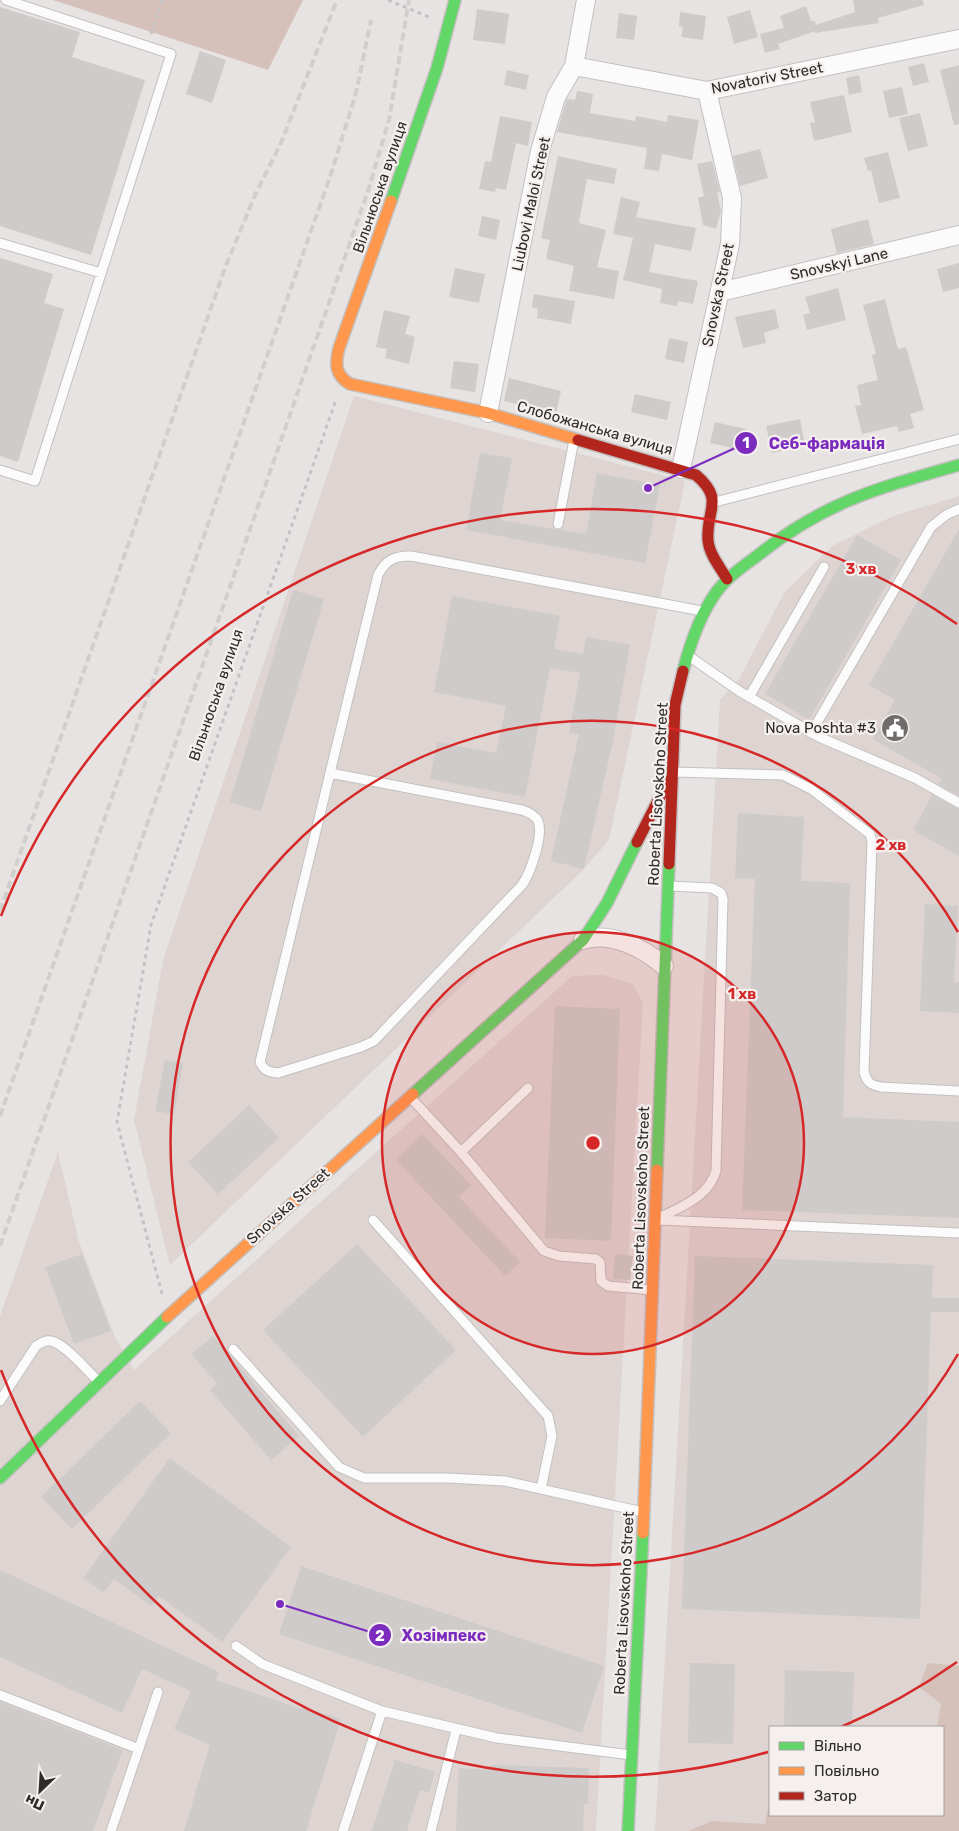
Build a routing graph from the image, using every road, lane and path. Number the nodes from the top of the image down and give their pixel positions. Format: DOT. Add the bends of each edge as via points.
graph roads {
  1 [pos="6,0"];
  2 [pos="162,0"];
  3 [pos="388,0"];
  4 [pos="455,0"];
  5 [pos="586,0"];
  6 [pos="449,26"];
  7 [pos="959,39"];
  8 [pos="147,46"];
  9 [pos="574,66"];
  10 [pos="706,91"];
  11 [pos="959,235"];
  12 [pos="0,243"];
  13 [pos="101,274"];
  14 [pos="720,292"];
  15 [pos="346,382"];
  16 [pos="488,413"];
  17 [pos="574,438"];
  18 [pos="959,439"];
  19 [pos="959,465"];
  20 [pos="681,469"];
  21 [pos="0,470"];
  22 [pos="714,502"];
  23 [pos="959,509"];
  24 [pos="558,524"];
  25 [pos="824,567"];
  26 [pos="727,579"];
  27 [pos="705,612"];
  28 [pos="686,655"];
  29 [pos="749,697"];
  30 [pos="811,733"];
  31 [pos="673,772"];
  32 [pos="330,773"];
  33 [pos="959,803"];
  34 [pos="668,886"];
  35 [pos="583,940"];
  36 [pos="664,966"];
  37 [pos="528,1088"];
  38 [pos="959,1091"];
  39 [pos="409,1096"];
  40 [pos="461,1152"];
  41 [pos="373,1220"];
  42 [pos="655,1220"];
  43 [pos="959,1233"];
  44 [pos="652,1290"];
  45 [pos="168,1316"];
  46 [pos="233,1349"];
  47 [pos="99,1382"];
  48 [pos="0,1401"];
  49 [pos="0,1478"];
  50 [pos="541,1489"];
  51 [pos="644,1512"];
  52 [pos="236,1646"];
  53 [pos="158,1692"];
  54 [pos="0,1695"];
  55 [pos="382,1711"];
  56 [pos="456,1730"];
  57 [pos="139,1749"];
  58 [pos="631,1755"];
  59 [pos="112,1831"];
  60 [pos="343,1831"];
  61 [pos="431,1831"];
  62 [pos="628,1831"];
  1 -- 8 [label="lane"];
  2 -- 8 [label="path"];
  3 -- 6 [label="path"];
  4 -- 6 [label="street, Вільнюська вулиця"];
  5 -- 9 [label="street, Liubovi Maloi Street"];
  6 -- 15 [label="street, Вільнюська вулиця" via="438,68 339,348 335,366"];
  7 -- 10 [label="street, Novatoriv Street"];
  8 -- 13 [label="lane" via="170,54"];
  9 -- 10 [label="street, Novatoriv Street"];
  9 -- 16 [label="street, Liubovi Maloi Street" via="556,97 540,152"];
  10 -- 14 [label="street, Snovska Street" via="732,198 730,244"];
  11 -- 14 [label="street, Snovskyi Lane"];
  12 -- 13 [label="lane"];
  13 -- 21 [label="lane" via="35,481"];
  14 -- 20 [label="street, Snovska Street"];
  15 -- 16 [label="street, Слобожанська вулиця"];
  15 -- 45 [label="path, Вільнюська вулиця" via="151,925 117,1122"];
  16 -- 17 [label="street, Слобожанська вулиця"];
  17 -- 20 [label="street, Слобожанська вулиця"];
  17 -- 24 [label="lane"];
  18 -- 22 [label="lane"];
  19 -- 26 [label="street" via="864,492 814,515"];
  20 -- 22 [label="street, Слобожанська вулиця" via="708,484"];
  22 -- 26 [label="street" via="708,540 712,555"];
  23 -- 30 [label="lane" via="931,527"];
  25 -- 29 [label="lane"];
  26 -- 27 [label="street, Roberta Lisovskoho Street"];
  27 -- 28 [label="street, Roberta Lisovskoho Street"];
  27 -- 32 [label="lane" via="398,556 385,562 378,575"];
  28 -- 29 [label="lane"];
  28 -- 31 [label="street, Roberta Lisovskoho Street" via="675,705"];
  29 -- 30 [label="lane"];
  30 -- 33 [label="lane" via="916,778"];
  31 -- 34 [label="street, Roberta Lisovskoho Street"];
  31 -- 35 [label="street, Snovska Street" via="607,903"];
  31 -- 38 [label="lane" via="783,775 811,789 870,834 866,1081 881,1087"];
  32 -- 32 [label="lane" via="260,1062 271,1072 361,1048 374,1041 522,885 530,872 537,840 538,822 533,815 522,810"];
  34 -- 36 [label="street, Roberta Lisovskoho Street"];
  34 -- 42 [label="lane" via="712,888 721,893 723,899 716,1171 702,1195"];
  35 -- 36 [label="street" via="595,936 623,943 643,951"];
  35 -- 39 [label="street, Snovska Street"];
  36 -- 42 [label="street, Roberta Lisovskoho Street"];
  37 -- 40 [label="lane"];
  39 -- 40 [label="lane"];
  39 -- 45 [label="street, Snovska Street"];
  40 -- 44 [label="lane" via="544,1251 559,1256 596,1259 600,1262 601,1281 608,1286"];
  41 -- 50 [label="lane" via="548,1416 552,1436"];
  42 -- 43 [label="lane"];
  42 -- 44 [label="street, Roberta Lisovskoho Street"];
  44 -- 51 [label="street, Roberta Lisovskoho Street"];
  45 -- 47 [label="street, Snovska Street"];
  46 -- 50 [label="lane" via="339,1467 351,1474 364,1478 505,1481"];
  47 -- 48 [label="lane" via="64,1348 52,1341 44,1342 36,1346"];
  47 -- 49 [label="street, Snovska Street"];
  50 -- 51 [label="lane"];
  51 -- 58 [label="street, Roberta Lisovskoho Street"];
  52 -- 55 [label="lane" via="262,1664"];
  53 -- 57 [label="lane"];
  54 -- 57 [label="lane"];
  55 -- 56 [label="lane"];
  55 -- 60 [label="lane"];
  56 -- 58 [label="lane"];
  56 -- 61 [label="lane"];
  57 -- 59 [label="lane"];
  58 -- 62 [label="street, Roberta Lisovskoho Street"];
}
